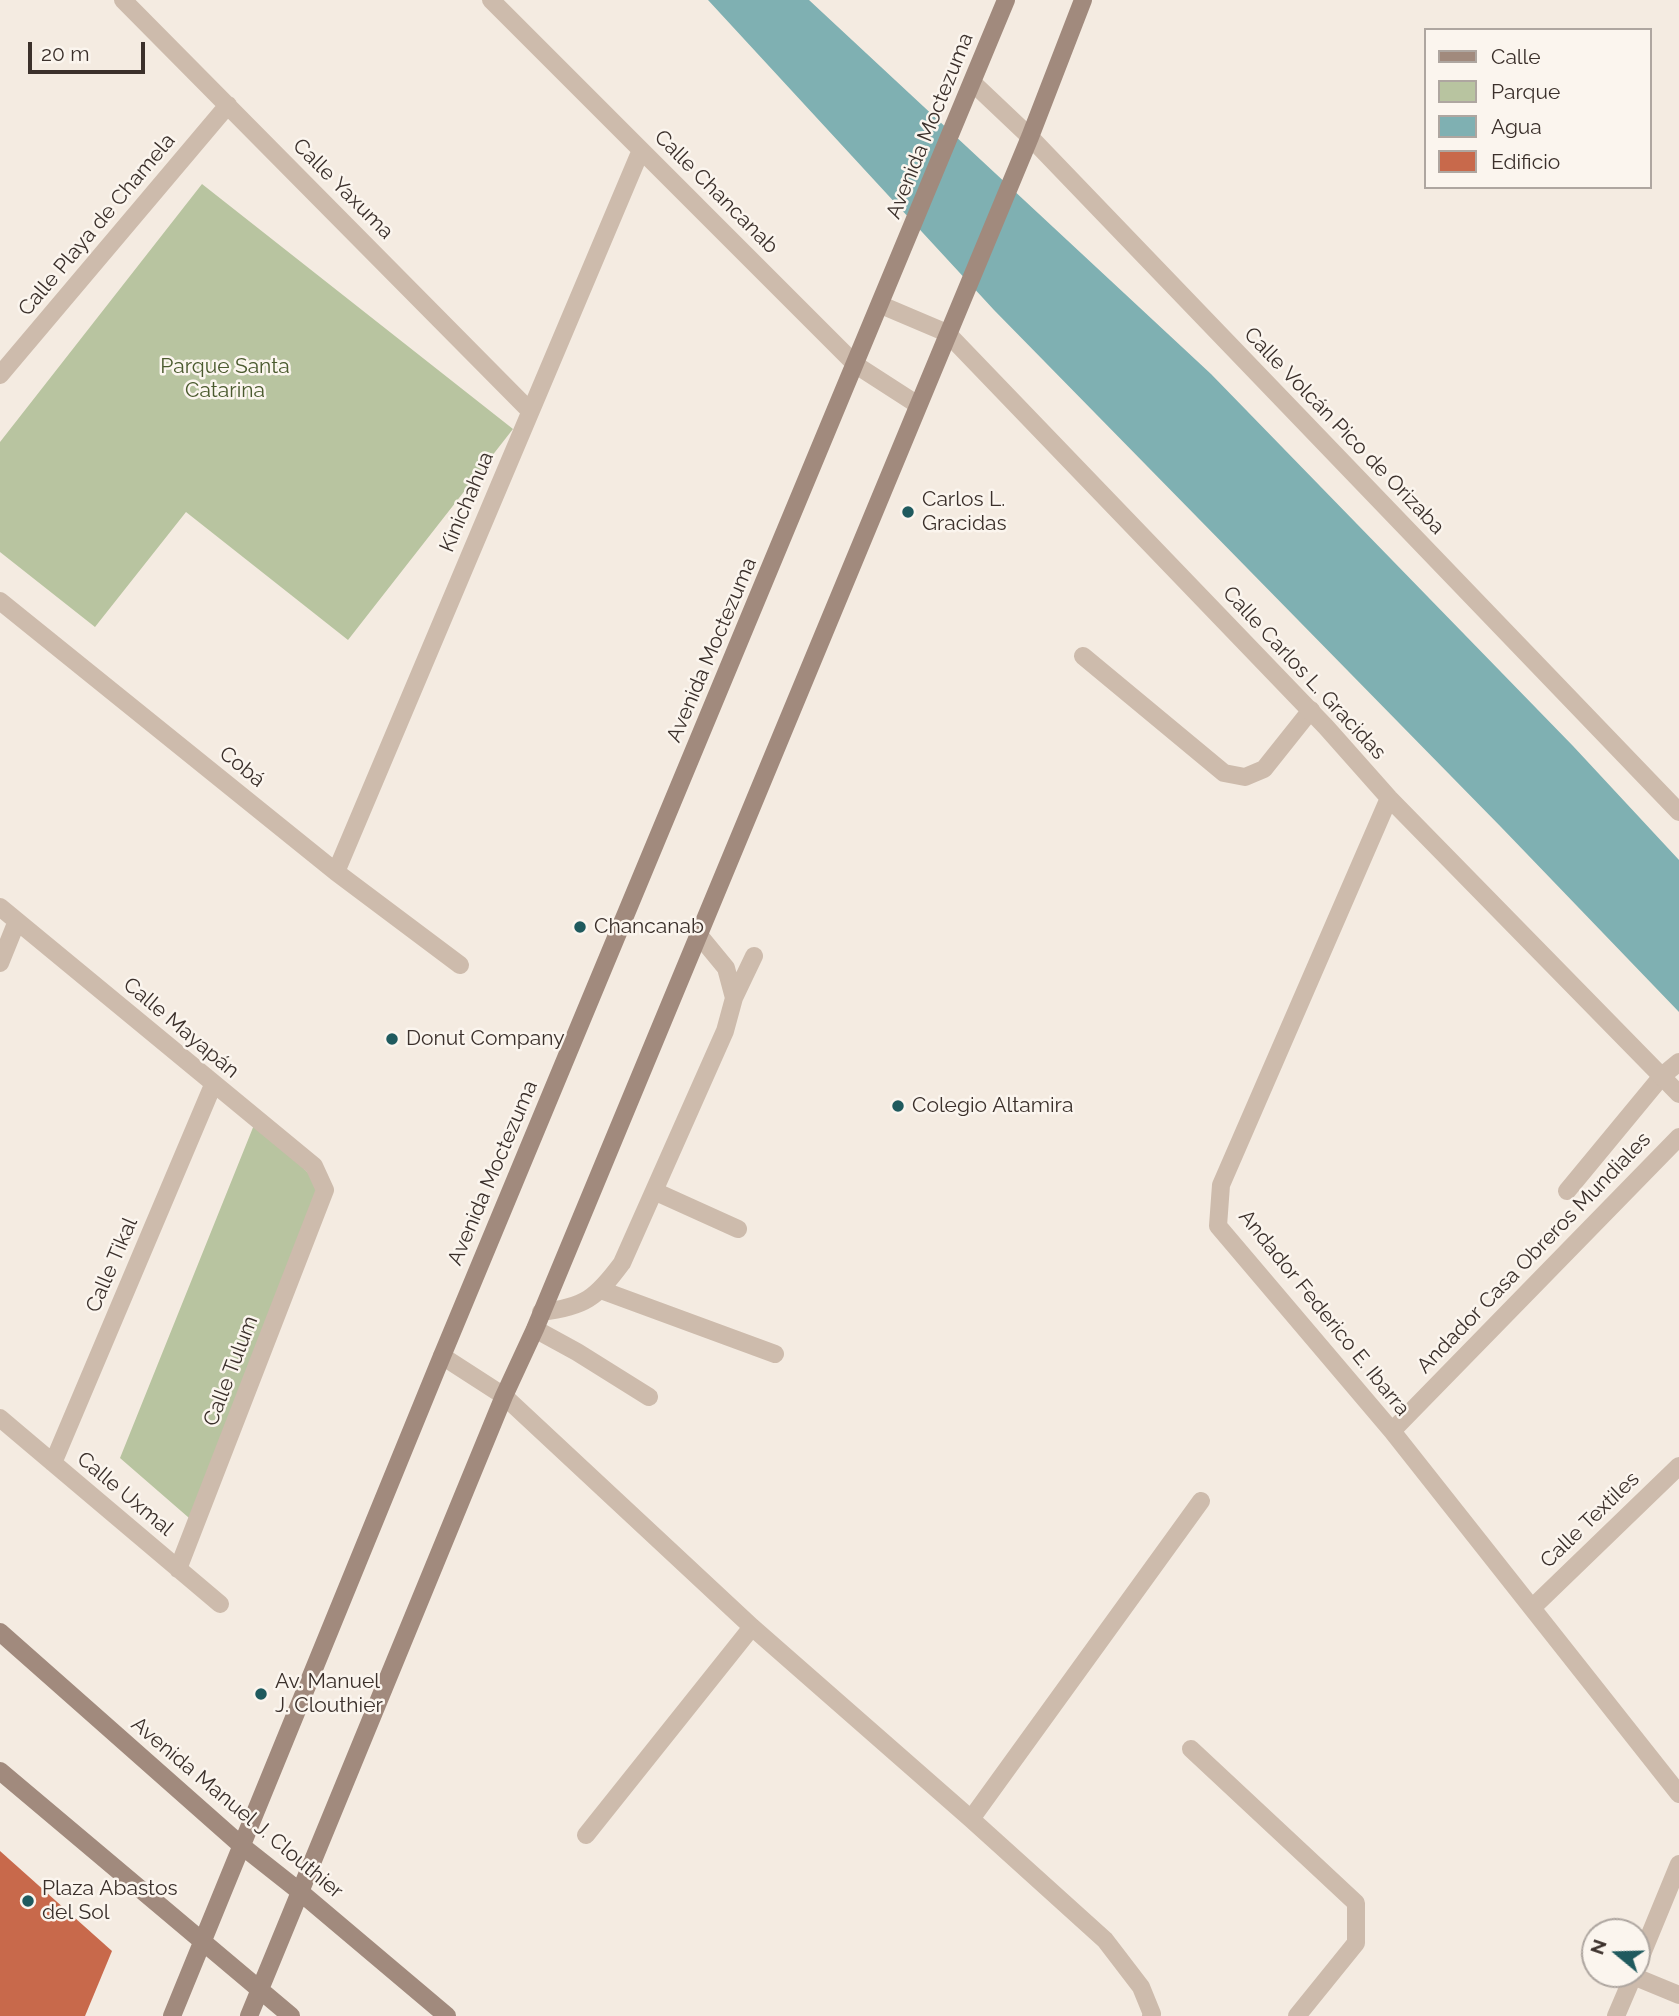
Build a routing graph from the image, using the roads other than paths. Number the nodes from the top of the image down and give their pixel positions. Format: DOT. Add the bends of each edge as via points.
graph roads {
  1 [pos="123,0"];
  2 [pos="491,0"];
  3 [pos="1006,0"];
  4 [pos="1083,0"];
  5 [pos="973,83"];
  6 [pos="228,105"];
  7 [pos="1030,137"];
  8 [pos="641,150"];
  9 [pos="881,305"];
  10 [pos="947,333"];
  11 [pos="856,365"];
  12 [pos="0,375"];
  13 [pos="918,405"];
  14 [pos="530,411"];
  15 [pos="0,601"];
  16 [pos="1083,656"];
  17 [pos="1311,710"];
  18 [pos="1389,798"];
  19 [pos="1679,813"];
  20 [pos="336,872"];
  21 [pos="0,907"];
  22 [pos="17,921"];
  23 [pos="698,934"];
  24 [pos="754,956"];
  25 [pos="0,963"];
  26 [pos="460,965"];
  27 [pos="734,998"];
  28 [pos="1679,1062"];
  29 [pos="1662,1076"];
  30 [pos="213,1085"];
  31 [pos="1679,1094"];
  32 [pos="1679,1137"];
  33 [pos="325,1190"];
  34 [pos="654,1191"];
  35 [pos="1567,1191"];
  36 [pos="738,1229"];
  37 [pos="601,1290"];
  38 [pos="541,1312"];
  39 [pos="534,1329"];
  40 [pos="775,1354"];
  41 [pos="442,1356"];
  42 [pos="504,1396"];
  43 [pos="649,1397"];
  44 [pos="0,1418"];
  45 [pos="1392,1431"];
  46 [pos="53,1463"];
  47 [pos="1679,1466"];
  48 [pos="1201,1501"];
  49 [pos="178,1569"];
  50 [pos="220,1604"];
  51 [pos="1533,1607"];
  52 [pos="752,1627"];
  53 [pos="0,1632"];
  54 [pos="1191,1749"];
  55 [pos="0,1771"];
  56 [pos="1679,1794"];
  57 [pos="971,1818"];
  58 [pos="586,1835"];
  59 [pos="242,1846"];
  60 [pos="1679,1864"];
  61 [pos="299,1891"];
  62 [pos="1651,1931"];
  63 [pos="202,1943"];
  64 [pos="1651,1981"];
  65 [pos="1627,1988"];
  66 [pos="260,1990"];
  67 [pos="1679,1995"];
  68 [pos="172,2016"];
  69 [pos="249,2016"];
  70 [pos="291,2016"];
  71 [pos="447,2016"];
  72 [pos="1151,2016"];
  73 [pos="1297,2016"];
  74 [pos="1616,2016"];
  1 -- 6 [label="street, Calle Yaxuma"];
  2 -- 8 [label="street, Calle Chancanab"];
  3 -- 5 [label="street, Avenida Moctezuma"];
  4 -- 7 [label="street"];
  5 -- 7 [label="street, Calle Volcán Pico de Orizaba"];
  5 -- 9 [label="street, Avenida Moctezuma"];
  6 -- 12 [label="street, Calle Playa de Chamela"];
  6 -- 14 [label="street, Calle Yaxuma"];
  7 -- 10 [label="street"];
  7 -- 19 [label="street, Calle Volcán Pico de Orizaba"];
  8 -- 11 [label="street, Calle Chancanab"];
  8 -- 14 [label="street, Kinichahua"];
  9 -- 10 [label="street, Calle Carlos L. Gracidas"];
  9 -- 11 [label="street, Avenida Moctezuma"];
  10 -- 13 [label="street"];
  10 -- 17 [label="street, Calle Carlos L. Gracidas"];
  11 -- 13 [label="street, Calle Chancanab"];
  11 -- 41 [label="street, Avenida Moctezuma"];
  13 -- 23 [label="street"];
  14 -- 20 [label="street, Kinichahua"];
  15 -- 20 [label="street, Cobá"];
  16 -- 17 [label="street" via="1224,773 1245,777 1264,769"];
  17 -- 18 [label="street, Calle Carlos L. Gracidas"];
  18 -- 29 [label="street, Calle Carlos L. Gracidas"];
  18 -- 45 [label="street, Andador Federico E. Ibarra" via="1221,1185 1218,1226"];
  20 -- 26 [label="street, Cobá"];
  21 -- 22 [label="street, Calle Mayapán"];
  22 -- 25 [label="street"];
  22 -- 30 [label="street, Calle Mayapán"];
  23 -- 27 [label="street" via="726,968"];
  23 -- 38 [label="street"];
  24 -- 27 [label="street"];
  27 -- 34 [label="street" via="725,1031"];
  28 -- 29 [label="street"];
  29 -- 31 [label="street, Calle Carlos L. Gracidas"];
  29 -- 35 [label="street"];
  30 -- 33 [label="street, Calle Mayapán" via="314,1166"];
  30 -- 46 [label="street, Calle Tikal"];
  32 -- 45 [label="street, Andador Casa Obreros Mundiales"];
  33 -- 49 [label="street, Calle Tulum"];
  34 -- 36 [label="street"];
  34 -- 37 [label="street" via="622,1263"];
  37 -- 38 [label="street" via="570,1308"];
  37 -- 40 [label="street"];
  38 -- 39 [label="street"];
  39 -- 42 [label="street"];
  39 -- 43 [label="street"];
  41 -- 42 [label="street"];
  41 -- 59 [label="street, Avenida Moctezuma"];
  42 -- 52 [label="street"];
  42 -- 61 [label="street"];
  44 -- 46 [label="street, Calle Uxmal"];
  45 -- 51 [label="street, Andador Federico E. Ibarra"];
  46 -- 49 [label="street, Calle Uxmal"];
  47 -- 51 [label="street, Calle Textiles"];
  48 -- 57 [label="street"];
  49 -- 50 [label="street, Calle Uxmal"];
  51 -- 56 [label="street, Andador Federico E. Ibarra"];
  52 -- 57 [label="street"];
  52 -- 58 [label="street"];
  53 -- 59 [label="street, Avenida Manuel J. Clouthier"];
  54 -- 73 [label="street" via="1356,1903 1356,1943"];
  55 -- 63 [label="street"];
  57 -- 72 [label="street" via="1105,1940 1141,1987"];
  59 -- 61 [label="street, Avenida Manuel J. Clouthier"];
  59 -- 63 [label="street, Avenida Moctezuma"];
  60 -- 62 [label="street"];
  61 -- 66 [label="street"];
  61 -- 71 [label="street, Avenida Manuel J. Clouthier"];
  63 -- 66 [label="street"];
  63 -- 68 [label="street, Avenida Moctezuma"];
  64 -- 67 [label="street"];
  65 -- 74 [label="street"];
  66 -- 69 [label="street"];
  66 -- 70 [label="street"];
}
